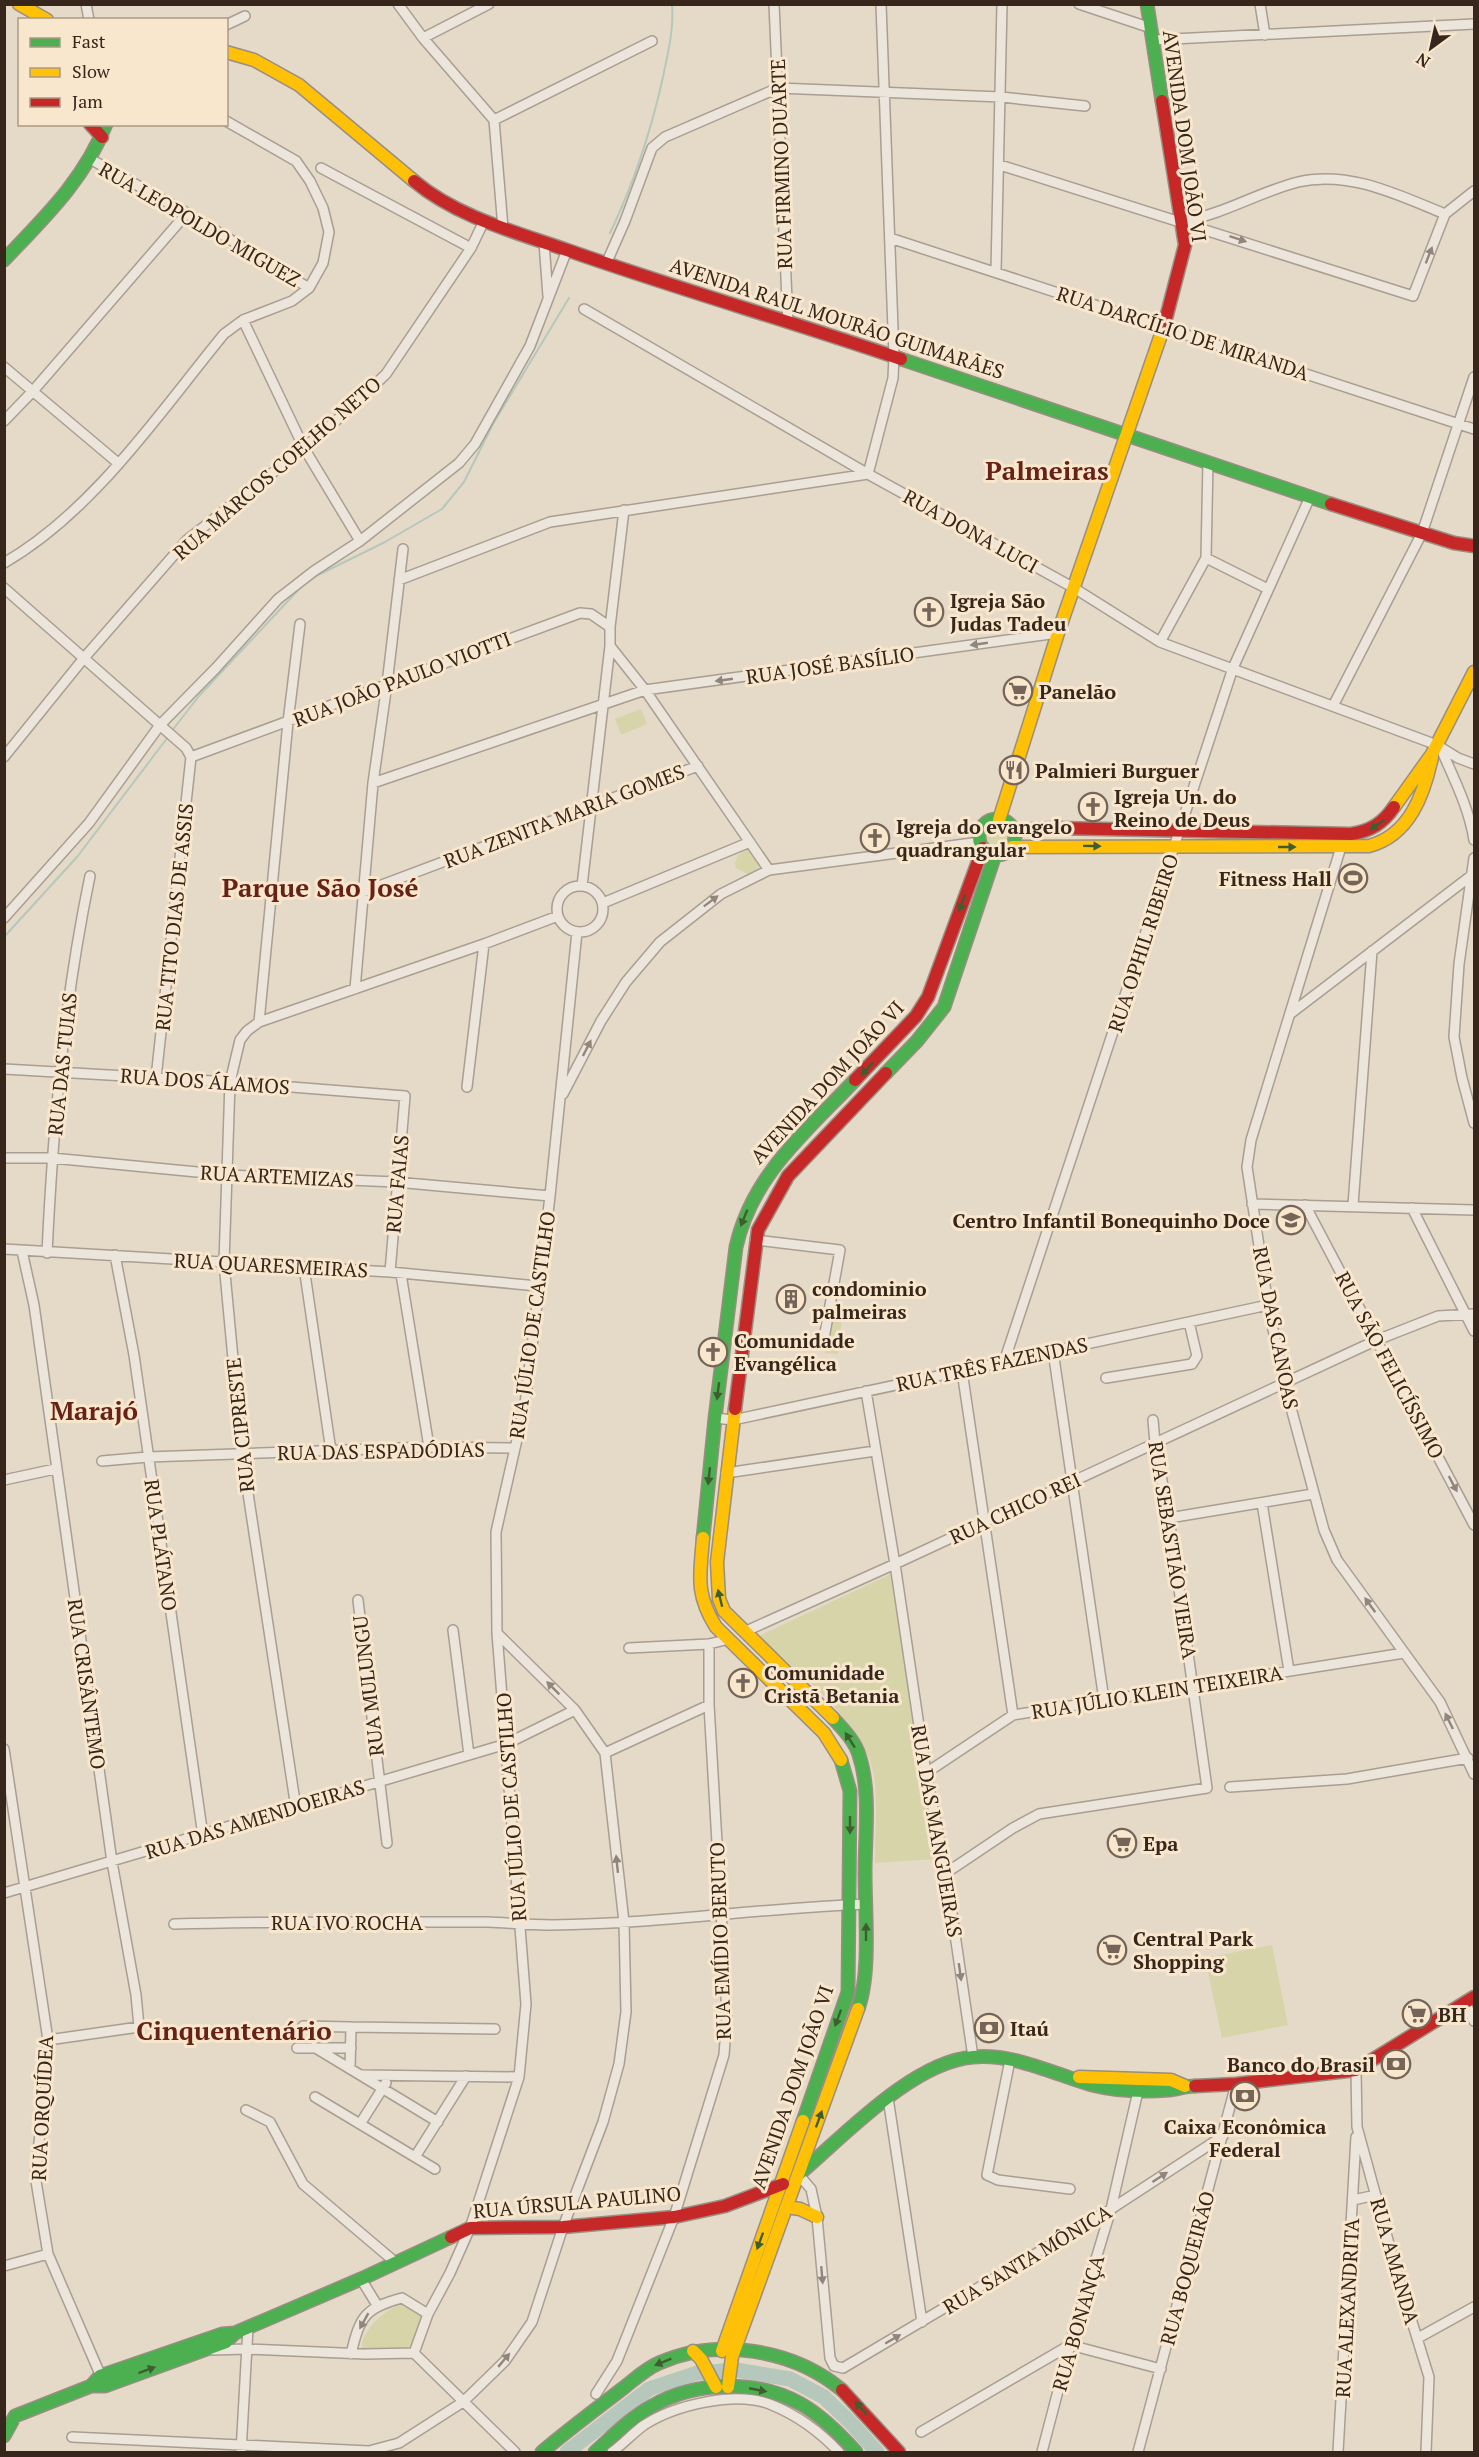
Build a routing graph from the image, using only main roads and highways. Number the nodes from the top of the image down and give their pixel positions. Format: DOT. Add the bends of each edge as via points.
graph roads {
  1 [pos="19,4"];
  2 [pos="1147,4"];
  3 [pos="44,18"];
  4 [pos="228,53"];
  5 [pos="104,131"];
  6 [pos="4,260"];
  7 [pos="1126,435"];
  8 [pos="1474,546"];
  9 [pos="1474,672"];
  10 [pos="1436,749"];
  11 [pos="999,820"];
  12 [pos="1014,830"];
  13 [pos="982,845"];
  14 [pos="1012,847"];
  15 [pos="995,855"];
  16 [pos="754,1245"];
  17 [pos="736,1247"];
  18 [pos="1472,2001"];
  19 [pos="1074,2078"];
  20 [pos="1185,2086"];
  21 [pos="798,2174"];
  22 [pos="780,2186"];
  23 [pos="786,2207"];
  24 [pos="817,2217"];
  25 [pos="235,2333"];
  26 [pos="729,2353"];
  27 [pos="697,2355"];
  28 [pos="103,2381"];
  29 [pos="722,2384"];
  30 [pos="4,2436"];
  31 [pos="605,2450"];
  32 [pos="851,2451"];
  33 [pos="542,2452"];
  34 [pos="899,2452"];
  1 -- 3 [label="main road"];
  2 -- 7 [label="main road, AVENIDA DOM JOÃO VI" via="1185,245 1164,328"];
  4 -- 7 [label="main road, AVENIDA RAUL MOURÃO GUIMARÃES" via="254,60 299,85 431,195 484,221"];
  5 -- 6 [label="main road" via="83,174"];
  7 -- 8 [label="main road, AVENIDA RAUL MOURÃO GUIMARÃES" via="1454,543"];
  7 -- 11 [label="main road, AVENIDA DOM JOÃO VI"];
  9 -- 10 [label="main road"];
  10 -- 12 [label="main road, one-way" via="1386,819 1368,831 1351,834"];
  14 -- 10 [label="main road, one-way" via="1374,845 1397,831 1413,812 1426,787"];
  11 -- 12 [label="main road"];
  11 -- 13 [label="main road" via="984,826 980,834"];
  12 -- 14 [label="main road"];
  13 -- 15 [label="main road"];
  13 -- 17 [label="main road, AVENIDA DOM JOÃO VI, one-way" via="928,997 904,1030 773,1166 758,1186 740,1227"];
  14 -- 15 [label="main road"];
  15 -- 16 [label="main road, AVENIDA DOM JOÃO VI" via="944,1007 917,1041 788,1176 770,1205"];
  16 -- 17 [label="main road"];
  21 -- 16 [label="main road, AVENIDA DOM JOÃO VI, one-way" via="863,1996 865,1790 859,1754 835,1720 744,1632 724,1611 719,1599 717,1562"];
  17 -- 22 [label="main road, AVENIDA DOM JOÃO VI, one-way" via="699,1583 705,1610 716,1627 824,1733 843,1763 850,1791 848,1992"];
  18 -- 20 [label="main road, RUA ÚRSULA PAULINO" via="1356,2070"];
  19 -- 20 [label="main road, RUA ÚRSULA PAULINO" via="1171,2080"];
  19 -- 20 [label="main road, RUA ÚRSULA PAULINO" via="1093,2085 1137,2091"];
  19 -- 21 [label="main road, RUA ÚRSULA PAULINO" via="1010,2060 973,2057 945,2064 918,2076 888,2098"];
  21 -- 22 [label="main road, RUA ÚRSULA PAULINO"];
  21 -- 23 [label="main road, AVENIDA DOM JOÃO VI"];
  22 -- 25 [label="main road, RUA ÚRSULA PAULINO" via="725,2206 674,2217 563,2226 470,2228"];
  22 -- 26 [label="main road, AVENIDA DOM JOÃO VI, one-way"];
  23 -- 24 [label="main road"];
  23 -- 26 [label="main road, AVENIDA DOM JOÃO VI"];
  25 -- 28 [label="main road, RUA ÚRSULA PAULINO" via="222,2334"];
  28 -- 25 [label="main road, RUA ÚRSULA PAULINO, one-way" via="199,2352 226,2342"];
  26 -- 27 [label="main road"];
  26 -- 29 [label="main road"];
  34 -- 26 [label="main road, one-way" via="853,2399 826,2378 786,2360"];
  27 -- 29 [label="main road"];
  27 -- 33 [label="main road, one-way" via="649,2369"];
  28 -- 30 [label="main road" via="15,2416"];
  29 -- 31 [label="main road" via="676,2394 646,2409"];
  29 -- 32 [label="main road, one-way" via="792,2399 809,2409"];
}
